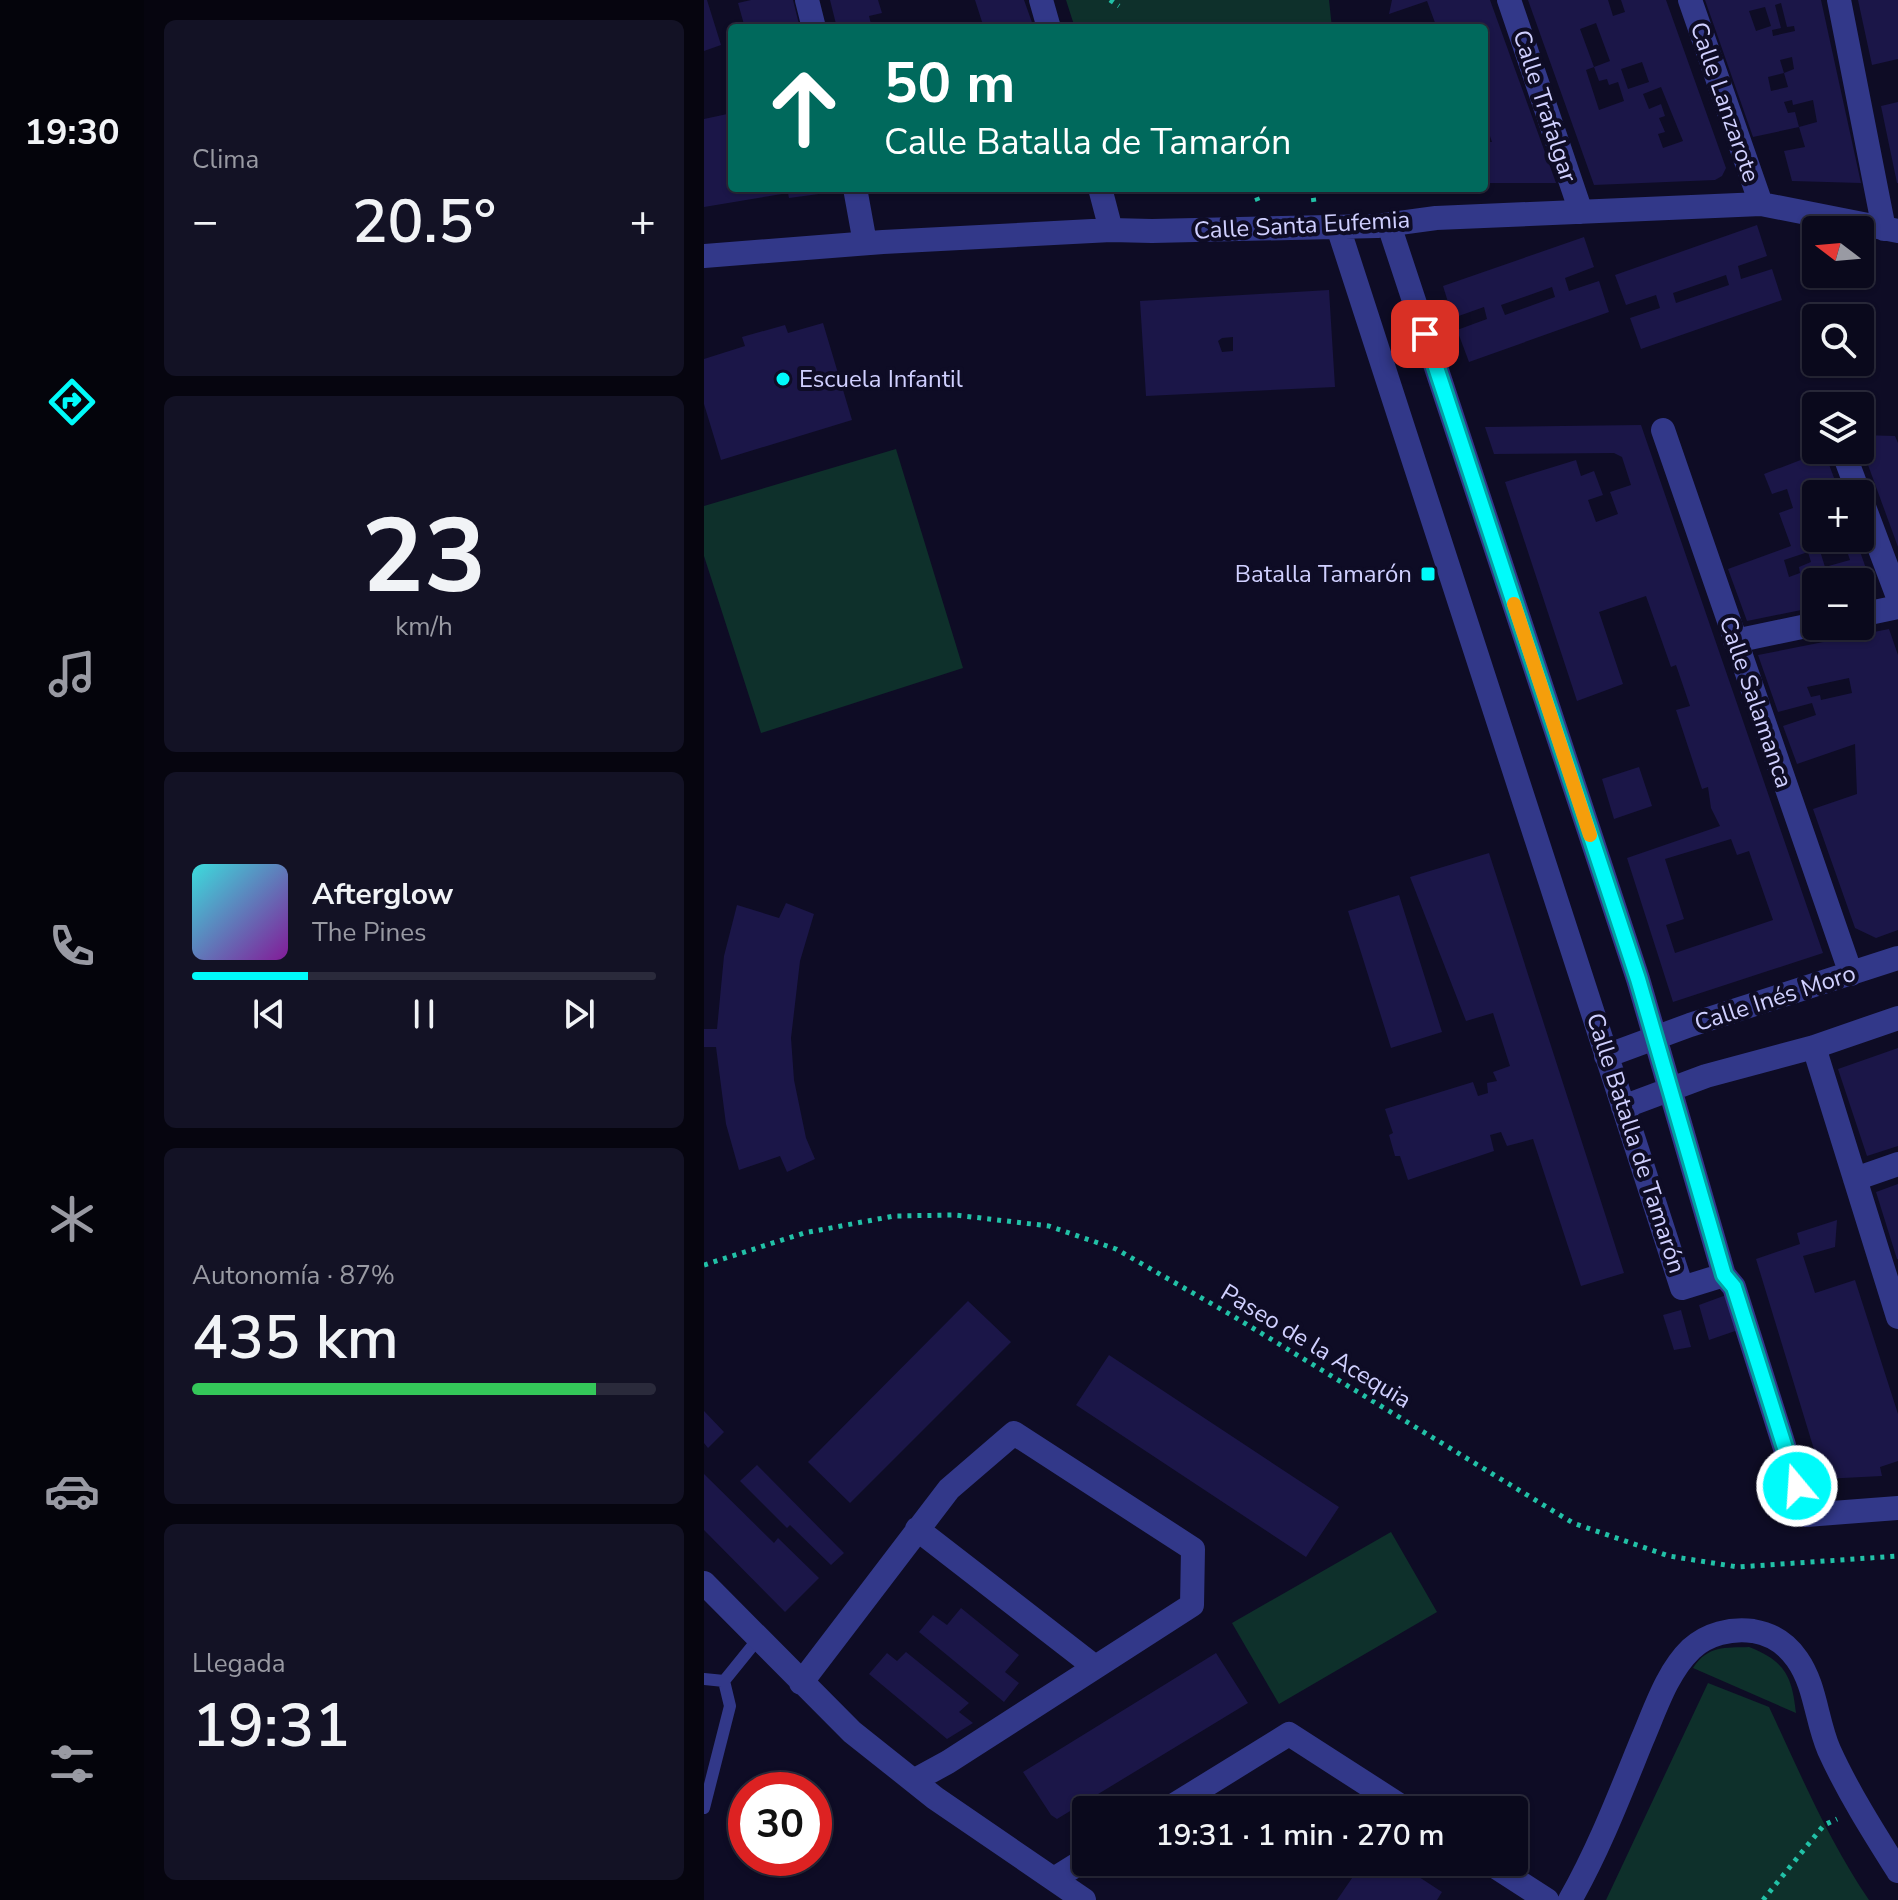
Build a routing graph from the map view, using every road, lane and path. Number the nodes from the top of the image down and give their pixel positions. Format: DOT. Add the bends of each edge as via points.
graph roads {
  1 [pos="807,0"];
  2 [pos="1041,0"];
  3 [pos="1110,0"];
  4 [pos="1509,0"];
  5 [pos="1690,0"];
  6 [pos="1839,0"];
  7 [pos="1119,6"];
  8 [pos="813,24"];
  9 [pos="1048,24"];
  10 [pos="856,192"];
  11 [pos="1101,192"];
  12 [pos="1761,204"];
  13 [pos="1581,212"];
  14 [pos="1389,225"];
  15 [pos="1338,227"];
  16 [pos="1111,230"];
  17 [pos="1891,230"];
  18 [pos="865,243"];
  19 [pos="704,256"];
  20 [pos="1663,430"];
  21 [pos="1874,533"];
  22 [pos="1898,597"];
  23 [pos="1898,607"];
  24 [pos="1874,612"];
  25 [pos="1802,627"];
  26 [pos="1735,641"];
  27 [pos="1898,958"];
  28 [pos="1851,974"];
  29 [pos="1898,1018"];
  30 [pos="1656,1038"];
  31 [pos="1814,1047"];
  32 [pos="1606,1056"];
  33 [pos="1671,1089"];
  34 [pos="1623,1107"];
  35 [pos="1898,1164"];
  36 [pos="1855,1179"];
  37 [pos="704,1265"];
  38 [pos="1724,1275"];
  39 [pos="1898,1317"];
  40 [pos="1898,1508"];
  41 [pos="917,1529"];
  42 [pos="1898,1556"];
  43 [pos="704,1583"];
  44 [pos="758,1639"];
  45 [pos="1095,1667"];
  46 [pos="704,1679"];
  47 [pos="724,1681"];
  48 [pos="801,1683"];
  49 [pos="915,1780"];
  50 [pos="1189,1796"];
  51 [pos="1385,1796"];
  52 [pos="704,1808"];
  53 [pos="1861,1808"];
  54 [pos="1072,1868"];
  55 [pos="1898,1871"];
  56 [pos="1510,1876"];
  57 [pos="1054,1879"];
  58 [pos="1084,1900"];
  59 [pos="1547,1900"];
  60 [pos="1570,1900"];
  61 [pos="1763,1900"];
  1 -- 8 [label="street"];
  2 -- 9 [label="street"];
  3 -- 7 [label="path"];
  4 -- 13 [label="street, Calle Trafalgar"];
  5 -- 12 [label="street, Calle Lanzarote"];
  6 -- 17 [label="street"];
  10 -- 18 [label="street"];
  11 -- 16 [label="street"];
  12 -- 13 [label="street, Calle Santa Eufemia"];
  12 -- 17 [label="street, Calle Santa Eufemia"];
  13 -- 14 [label="street, Calle Santa Eufemia"];
  14 -- 15 [label="street, Calle Santa Eufemia"];
  14 -- 30 [label="street, Calle Batalla de Tamarón"];
  15 -- 16 [label="street, Calle Santa Eufemia"];
  15 -- 32 [label="street, Calle Batalla de Tamarón"];
  16 -- 18 [label="street, Calle Santa Eufemia"];
  18 -- 19 [label="street, Calle Santa Eufemia"];
  20 -- 26 [label="street, Calle Salamanca"];
  21 -- 22 [label="street"];
  23 -- 24 [label="street"];
  25 -- 26 [label="street"];
  26 -- 28 [label="street, Calle Salamanca"];
  27 -- 28 [label="street, Calle Inés Moro"];
  28 -- 30 [label="street, Calle Inés Moro"];
  29 -- 31 [label="street"];
  30 -- 32 [label="street, Calle Inés Moro"];
  30 -- 33 [label="street, Calle Batalla de Tamarón"];
  31 -- 33 [label="street"];
  31 -- 36 [label="street"];
  32 -- 34 [label="street, Calle Batalla de Tamarón"];
  33 -- 34 [label="street"];
  33 -- 38 [label="street, Calle Batalla de Tamarón"];
  34 -- 38 [label="street, Calle Batalla de Tamarón" via="1682,1288"];
  35 -- 36 [label="street"];
  36 -- 39 [label="street"];
  37 -- 42 [label="path, Paseo de la Acequia" via="804,1233 894,1216 955,1215 1049,1226 1116,1249 1573,1523 1669,1556 1738,1567"];
  38 -- 40 [label="street" via="1734,1287 1806,1515"];
  41 -- 45 [label="street"];
  41 -- 45 [label="street" via="949,1489 1014,1433 1193,1549 1192,1605"];
  41 -- 48 [label="street"];
  43 -- 44 [label="street"];
  44 -- 47 [label="lane"];
  44 -- 48 [label="street"];
  45 -- 49 [label="street"];
  46 -- 47 [label="lane"];
  47 -- 52 [label="lane" via="730,1706"];
  48 -- 49 [label="street" via="852,1732"];
  49 -- 57 [label="street"];
  50 -- 51 [label="street" via="1289,1734"];
  53 -- 55 [label="street"];
  53 -- 60 [label="street" via="1829,1749 1808,1677 1796,1657 1765,1633 1719,1633 1689,1650 1662,1694"];
  53 -- 61 [label="path" via="1824,1825"];
  54 -- 57 [label="street"];
  56 -- 59 [label="street"];
  57 -- 58 [label="street"];
}
